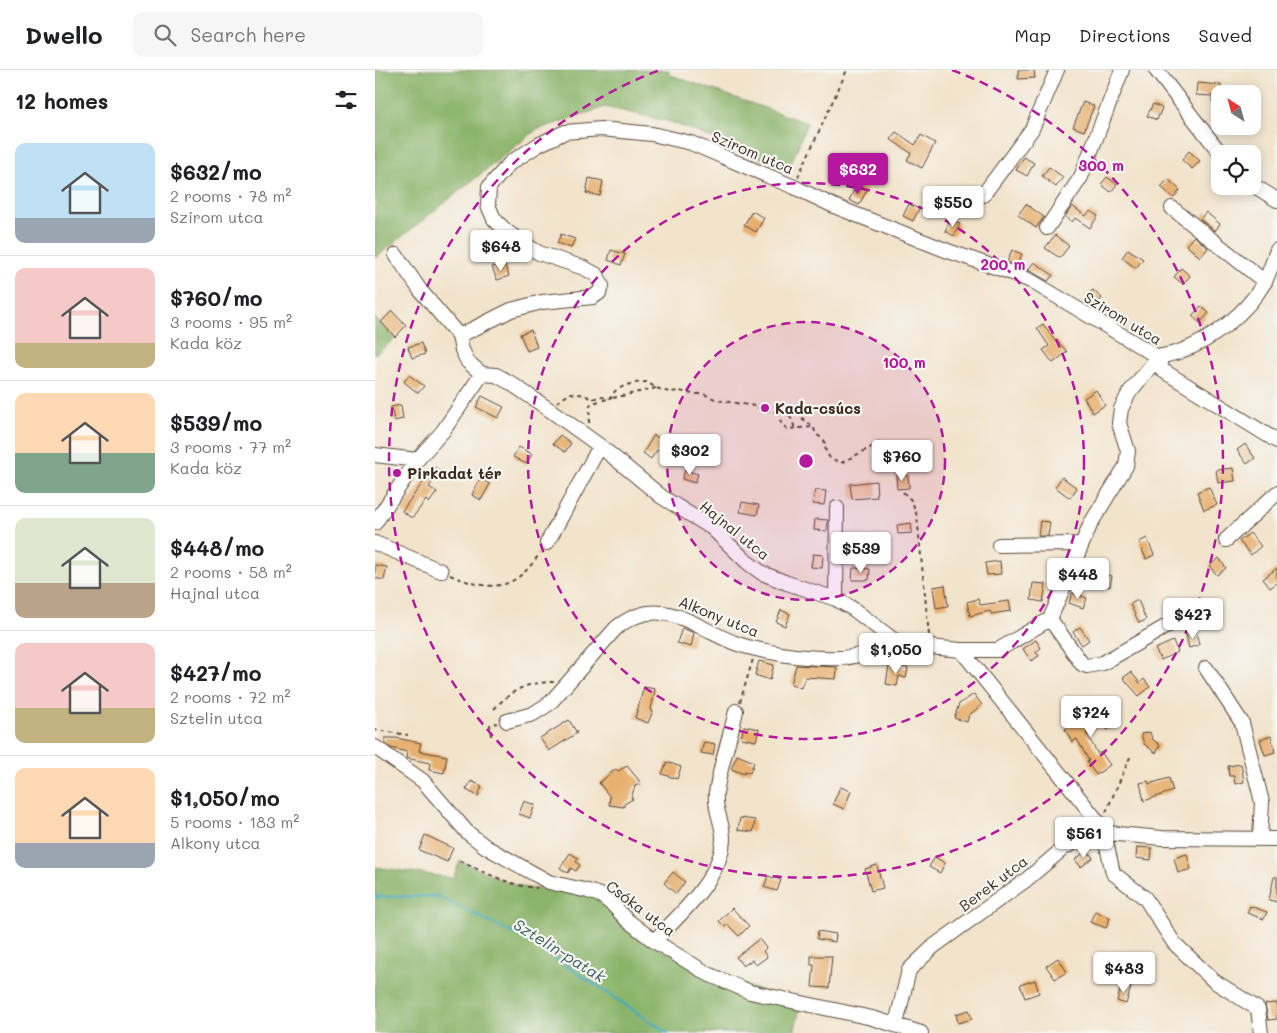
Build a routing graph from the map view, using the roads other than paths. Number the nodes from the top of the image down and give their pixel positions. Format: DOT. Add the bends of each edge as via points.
graph roads {
  1 [pos="1057,70"];
  2 [pos="1122,70"];
  3 [pos="1156,70"];
  4 [pos="1214,145"];
  5 [pos="1261,190"];
  6 [pos="983,196"];
  7 [pos="1277,200"];
  8 [pos="1172,208"];
  9 [pos="1047,228"];
  10 [pos="1277,250"];
  11 [pos="396,255"];
  12 [pos="1265,282"];
  13 [pos="459,336"];
  14 [pos="1159,357"];
  15 [pos="482,374"];
  16 [pos="1277,441"];
  17 [pos="600,446"];
  18 [pos="375,455"];
  19 [pos="417,460"];
  20 [pos="1277,493"];
  21 [pos="837,508"];
  22 [pos="375,522"];
  23 [pos="1226,540"];
  24 [pos="375,543"];
  25 [pos="547,543"];
  26 [pos="1082,544"];
  27 [pos="999,545"];
  28 [pos="441,572"];
  29 [pos="836,599"];
  30 [pos="1050,619"];
  31 [pos="1172,623"];
  32 [pos="899,644"];
  33 [pos="961,650"];
  34 [pos="1206,668"];
  35 [pos="737,711"];
  36 [pos="507,722"];
  37 [pos="375,747"];
  38 [pos="1104,830"];
  39 [pos="1260,838"];
  40 [pos="1277,839"];
  41 [pos="654,941"];
  42 [pos="896,1024"];
  43 [pos="921,1033"];
  44 [pos="1261,1033"];
  1 -- 6 [label="street" via="1032,129"];
  2 -- 9 [label="street" via="1081,176"];
  3 -- 4 [label="street"];
  5 -- 7 [label="street"];
  8 -- 12 [label="street"];
  10 -- 12 [label="street"];
  11 -- 13 [label="street" via="420,290"];
  12 -- 14 [label="street" via="1229,322 1203,341"];
  13 -- 14 [label="street, Szirom utca" via="511,310 599,294 602,286 597,275 539,253 523,243 494,219 488,205 489,187 510,163 538,144 565,132 601,129 652,134 691,143 834,206 1009,272 1031,281"];
  13 -- 15 [label="street" via="468,362"];
  14 -- 16 [label="street, Szirom utca" via="1162,370"];
  14 -- 26 [label="street" via="1129,393 1121,409 1119,423 1128,450 1126,466 1099,508"];
  15 -- 17 [label="street, Hajnal utca" via="496,375 509,382"];
  15 -- 19 [label="street" via="443,431"];
  17 -- 25 [label="street"];
  17 -- 29 [label="street, Hajnal utca" via="662,497 712,528 762,573"];
  18 -- 19 [label="street"];
  19 -- 22 [label="street"];
  20 -- 23 [label="street"];
  21 -- 29 [label="street"];
  24 -- 28 [label="street"];
  26 -- 27 [label="street"];
  26 -- 30 [label="street"];
  29 -- 32 [label="street, Hajnal utca"];
  30 -- 31 [label="street" via="1082,664 1087,666 1103,663"];
  30 -- 33 [label="street" via="998,650"];
  32 -- 33 [label="street"];
  32 -- 36 [label="street, Alkony utca" via="841,658 786,654 735,643 670,613 637,615 616,628 542,709"];
  33 -- 38 [label="street"];
  34 -- 39 [label="street" via="1242,723 1262,802"];
  35 -- 41 [label="street" via="716,796 722,824 720,855 688,906"];
  37 -- 41 [label="street, Csóka utca" via="423,781 467,832 486,847 549,882 600,895"];
  38 -- 39 [label="street, Berek utca" via="1161,838"];
  38 -- 42 [label="street, Berek utca" via="1065,847 1026,880 934,946 909,970"];
  38 -- 44 [label="street" via="1113,873 1145,898 1174,943 1214,981 1258,1009"];
  39 -- 40 [label="street, Berek utca"];
  41 -- 42 [label="street, Csóka utca" via="708,974 750,992"];
  42 -- 43 [label="street, Csóka utca"];
}
